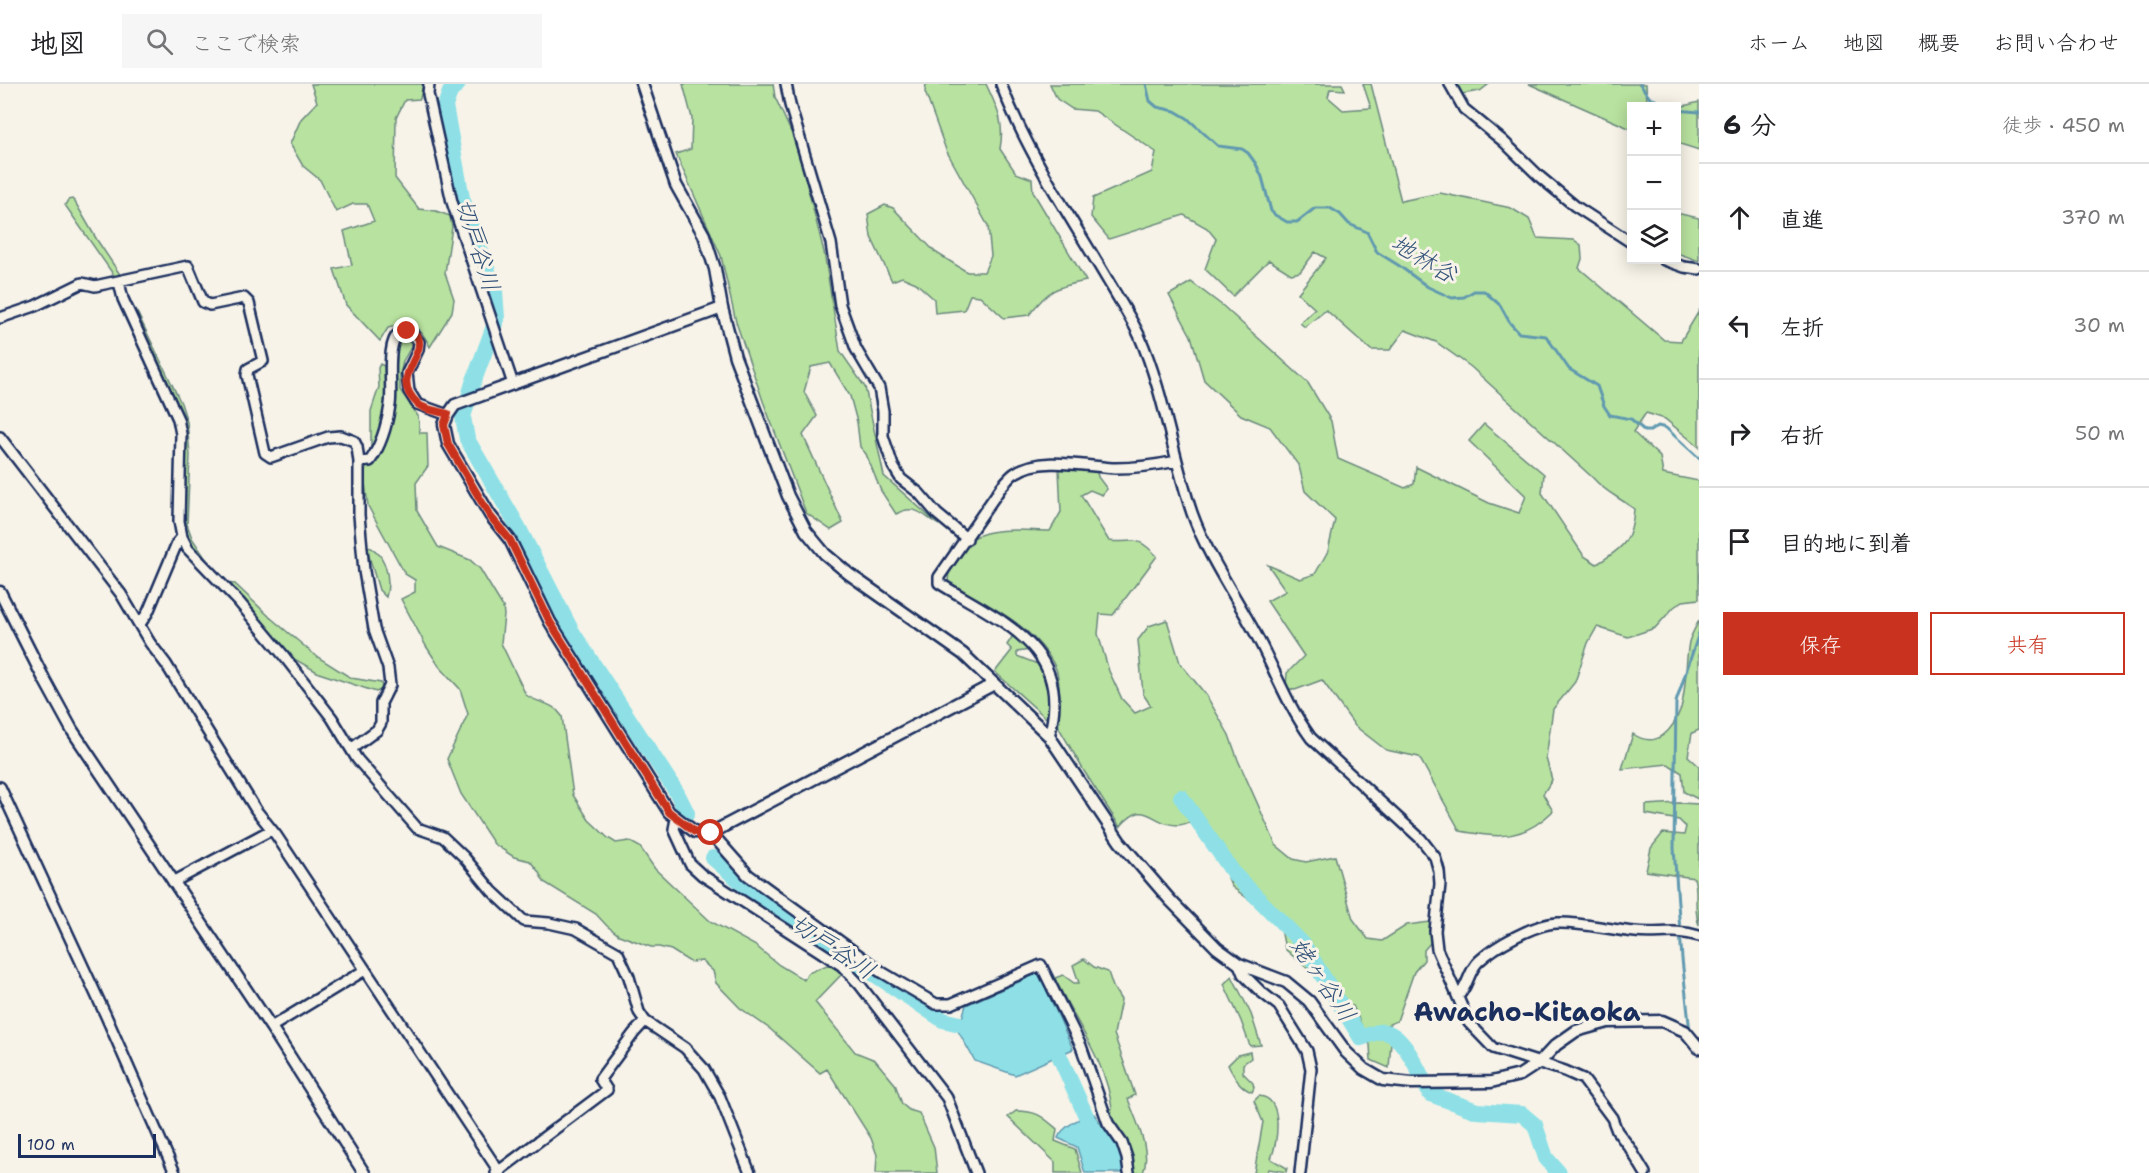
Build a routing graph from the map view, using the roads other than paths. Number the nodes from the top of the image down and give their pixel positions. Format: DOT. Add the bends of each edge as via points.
graph roads {
  1 [pos="429,84"];
  2 [pos="642,84"];
  3 [pos="786,84"];
  4 [pos="1001,84"];
  5 [pos="1450,84"];
  6 [pos="1627,240"];
  7 [pos="1675,264"];
  8 [pos="1699,269"];
  9 [pos="119,282"];
  10 [pos="722,308"];
  11 [pos="0,318"];
  12 [pos="513,384"];
  13 [pos="448,414"];
  14 [pos="0,437"];
  15 [pos="1177,460"];
  16 [pos="359,462"];
  17 [pos="182,537"];
  18 [pos="967,539"];
  19 [pos="0,592"];
  20 [pos="140,624"];
  21 [pos="994,684"];
  22 [pos="1049,736"];
  23 [pos="351,749"];
  24 [pos="0,787"];
  25 [pos="676,819"];
  26 [pos="271,830"];
  27 [pos="711,833"];
  28 [pos="172,882"];
  29 [pos="1699,936"];
  30 [pos="1239,964"];
  31 [pos="365,970"];
  32 [pos="880,971"];
  33 [pos="1458,996"];
  34 [pos="645,1021"];
  35 [pos="271,1028"];
  36 [pos="1699,1048"];
  37 [pos="1540,1062"];
  38 [pos="498,1172"];
  39 [pos="176,1173"];
  40 [pos="364,1173"];
  41 [pos="750,1173"];
  42 [pos="976,1173"];
  43 [pos="1129,1173"];
  44 [pos="1300,1173"];
  45 [pos="1645,1173"];
  1 -- 12 [label="street" via="452,202"];
  2 -- 10 [label="street" via="676,185 704,235"];
  3 -- 18 [label="street" via="831,243 840,305 856,349 879,388 884,436 893,466 901,479"];
  4 -- 15 [label="street" via="1047,179 1135,327 1152,364"];
  5 -- 6 [label="street" via="1464,110 1540,177 1575,206"];
  7 -- 8 [label="street"];
  9 -- 11 [label="street" via="95,286 82,283"];
  9 -- 16 [label="street" via="188,266 203,302 244,298 249,303 263,362 248,369 247,375 265,453 271,457 340,436 354,441"];
  9 -- 17 [label="street" via="123,299 178,419"];
  10 -- 12 [label="street"];
  10 -- 21 [label="street" via="735,357 788,496 806,531 849,574 963,654"];
  12 -- 13 [label="street" via="455,405"];
  13 -- 16 [label="street" via="417,404 409,391 407,373 419,342 411,332 399,333 392,343 387,425 370,461"];
  13 -- 25 [label="street" via="444,425 453,453 490,516 510,540 550,622"];
  14 -- 20 [label="street"];
  15 -- 18 [label="street" via="1118,468 1028,466 1002,486"];
  15 -- 33 [label="street" via="1192,514 1211,558 1250,623 1296,718 1311,738 1421,839 1435,857 1440,884 1437,949"];
  16 -- 23 [label="street" via="364,571 374,629 390,685 381,703 377,730"];
  17 -- 20 [label="street"];
  17 -- 23 [label="street" via="188,549 284,656"];
  18 -- 22 [label="street" via="939,577 939,583 1015,630 1047,665 1055,695"];
  19 -- 28 [label="street" via="72,730"];
  20 -- 26 [label="street"];
  21 -- 22 [label="street"];
  21 -- 27 [label="street"];
  22 -- 30 [label="street" via="1120,842 1217,948"];
  23 -- 34 [label="street" via="417,828 443,837 524,921 576,929 618,953"];
  24 -- 39 [label="street"];
  25 -- 27 [label="street" via="695,832"];
  25 -- 42 [label="street" via="674,829 690,864 702,875 842,965 860,985 947,1098"];
  26 -- 28 [label="street"];
  26 -- 31 [label="street"];
  27 -- 32 [label="street" via="748,875"];
  28 -- 35 [label="street"];
  29 -- 33 [label="street" via="1670,930 1644,933 1556,923 1541,926 1505,942 1478,962"];
  30 -- 37 [label="street" via="1286,982 1309,1001 1346,1052 1383,1080 1491,1082 1520,1075"];
  30 -- 44 [label="street" via="1243,974 1279,1006 1307,1051 1311,1069"];
  31 -- 35 [label="street"];
  31 -- 38 [label="street"];
  32 -- 43 [label="street" via="936,1004 951,1005 1041,965 1081,1046 1108,1123 1122,1143"];
  33 -- 37 [label="street" via="1469,1023 1493,1048"];
  34 -- 38 [label="street" via="600,1079 607,1090"];
  34 -- 41 [label="street" via="685,1048 704,1069 720,1097"];
  35 -- 40 [label="street"];
  36 -- 37 [label="street" via="1685,1031 1662,1021 1608,1022 1576,1031"];
  37 -- 45 [label="street" via="1583,1079"];
}
